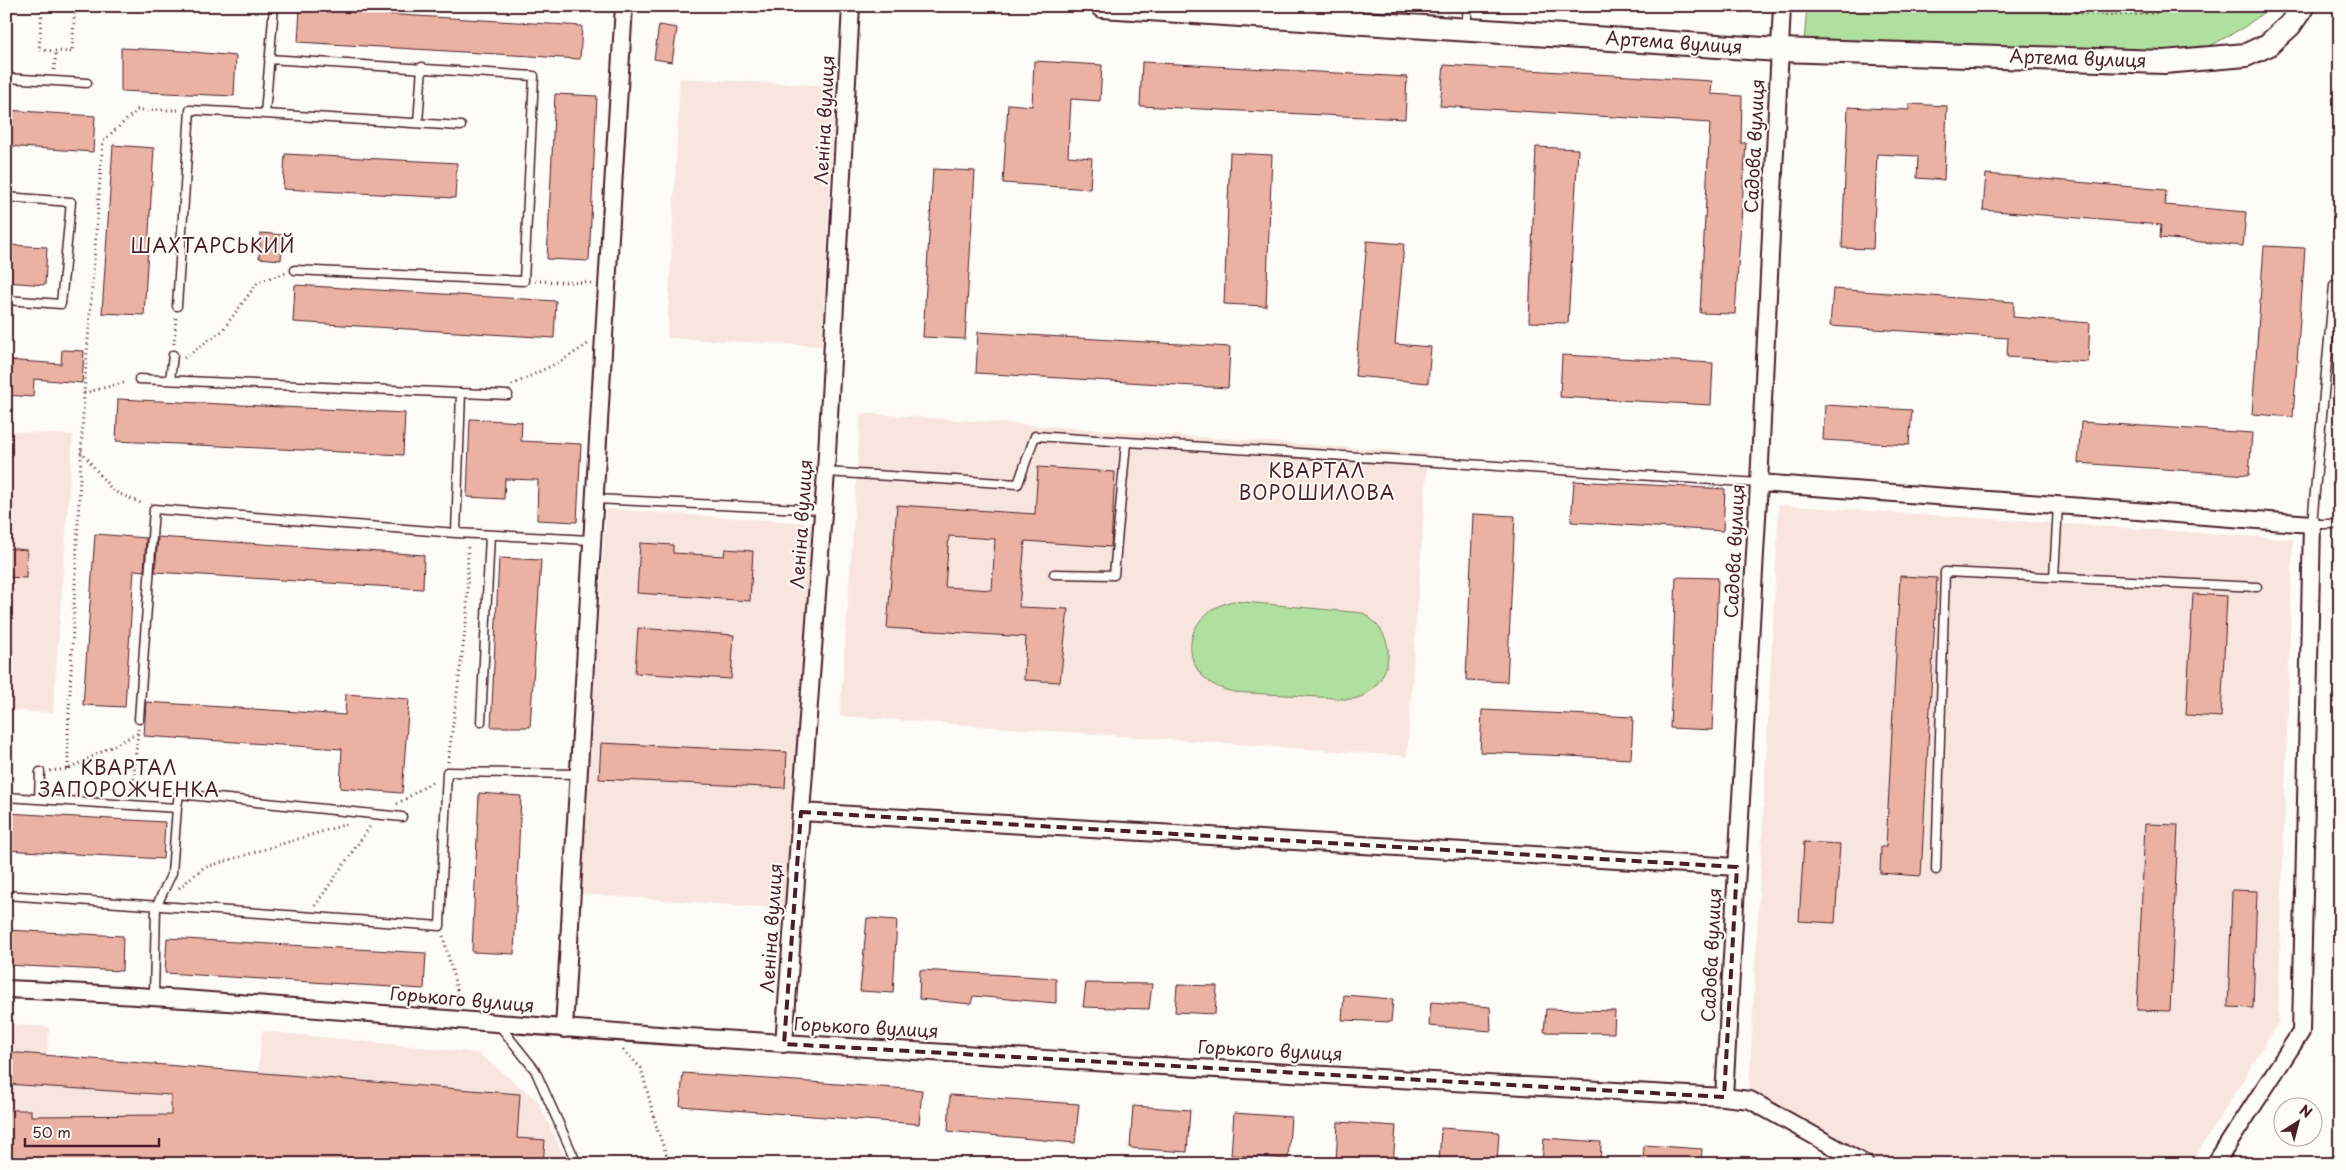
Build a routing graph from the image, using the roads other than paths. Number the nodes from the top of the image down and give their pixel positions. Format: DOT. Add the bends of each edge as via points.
graph roads {
  1 [pos="274,6"];
  2 [pos="624,6"];
  3 [pos="851,6"];
  4 [pos="1102,6"];
  5 [pos="1468,6"];
  6 [pos="1782,6"];
  7 [pos="2303,6"];
  8 [pos="1466,29"];
  9 [pos="1779,50"];
  10 [pos="270,59"];
  11 [pos="422,67"];
  12 [pos="6,78"];
  13 [pos="87,83"];
  14 [pos="265,114"];
  15 [pos="418,123"];
  16 [pos="462,126"];
  17 [pos="6,197"];
  18 [pos="295,270"];
  19 [pos="2334,285"];
  20 [pos="6,300"];
  21 [pos="177,306"];
  22 [pos="173,354"];
  23 [pos="138,378"];
  24 [pos="170,380"];
  25 [pos="461,393"];
  26 [pos="508,396"];
  27 [pos="1126,443"];
  28 [pos="826,472"];
  29 [pos="1759,484"];
  30 [pos="595,499"];
  31 [pos="2058,505"];
  32 [pos="823,510"];
  33 [pos="2312,524"];
  34 [pos="2340,524"];
  35 [pos="456,533"];
  36 [pos="490,535"];
  37 [pos="591,540"];
  38 [pos="1054,574"];
  39 [pos="2054,578"];
  40 [pos="2257,587"];
  41 [pos="139,719"];
  42 [pos="481,722"];
  43 [pos="40,772"];
  44 [pos="577,774"];
  45 [pos="6,797"];
  46 [pos="39,798"];
  47 [pos="177,808"];
  48 [pos="801,812"];
  49 [pos="402,818"];
  50 [pos="1737,867"];
  51 [pos="1936,870"];
  52 [pos="6,895"];
  53 [pos="156,907"];
  54 [pos="6,989"];
  55 [pos="154,996"];
  56 [pos="498,1023"];
  57 [pos="564,1029"];
  58 [pos="784,1044"];
  59 [pos="1724,1097"];
  60 [pos="577,1164"];
  61 [pos="1865,1164"];
  62 [pos="2215,1164"];
  1 -- 10 [label="lane"];
  2 -- 30 [label="street"];
  3 -- 28 [label="street, Леніна вулиця"];
  4 -- 8 [label="street, Артема вулиця"];
  5 -- 8 [label="lane"];
  6 -- 9 [label="street, Садова вулиця"];
  7 -- 9 [label="street, Артема вулиця" via="2290,25 2268,46 2246,56 2164,62"];
  8 -- 9 [label="street, Артема вулиця"];
  9 -- 29 [label="street, Садова вулиця"];
  10 -- 11 [label="lane"];
  10 -- 14 [label="lane"];
  11 -- 15 [label="lane"];
  11 -- 18 [label="lane" via="534,76 524,281"];
  12 -- 13 [label="lane"];
  14 -- 15 [label="lane"];
  14 -- 21 [label="lane" via="190,110"];
  15 -- 16 [label="lane"];
  17 -- 20 [label="lane" via="71,202 61,304"];
  19 -- 33 [label="lane"];
  22 -- 24 [label="lane"];
  23 -- 24 [label="lane"];
  24 -- 25 [label="lane"];
  25 -- 26 [label="lane"];
  25 -- 35 [label="lane"];
  27 -- 28 [label="lane" via="1035,436 1018,484"];
  27 -- 29 [label="lane"];
  27 -- 38 [label="lane" via="1114,575"];
  28 -- 32 [label="street, Леніна вулиця"];
  29 -- 31 [label="street"];
  29 -- 50 [label="street, Садова вулиця"];
  30 -- 32 [label="lane"];
  30 -- 37 [label="street"];
  31 -- 33 [label="street"];
  31 -- 39 [label="lane"];
  32 -- 48 [label="street, Леніна вулиця"];
  33 -- 34 [label="lane"];
  33 -- 62 [label="street" via="2301,1032"];
  35 -- 36 [label="lane"];
  35 -- 41 [label="lane" via="154,509"];
  36 -- 37 [label="lane"];
  36 -- 42 [label="lane"];
  37 -- 44 [label="street"];
  39 -- 40 [label="lane"];
  39 -- 51 [label="lane" via="1945,572"];
  43 -- 46 [label="lane"];
  44 -- 53 [label="lane" via="447,772 440,926"];
  44 -- 57 [label="street"];
  45 -- 46 [label="lane"];
  46 -- 47 [label="lane"];
  47 -- 49 [label="lane" via="179,794"];
  47 -- 53 [label="lane" via="172,873"];
  48 -- 50 [label="street"];
  48 -- 58 [label="street, Леніна вулиця"];
  50 -- 59 [label="street, Садова вулиця"];
  52 -- 53 [label="lane"];
  53 -- 55 [label="lane"];
  54 -- 55 [label="street, Горького вулиця"];
  55 -- 56 [label="street, Горького вулиця"];
  56 -- 57 [label="street, Горького вулиця"];
  56 -- 60 [label="lane" via="535,1070"];
  57 -- 58 [label="street, Горького вулиця"];
  58 -- 59 [label="street, Горького вулиця"];
  59 -- 61 [label="street, Горького вулиця" via="1750,1100"];
}
